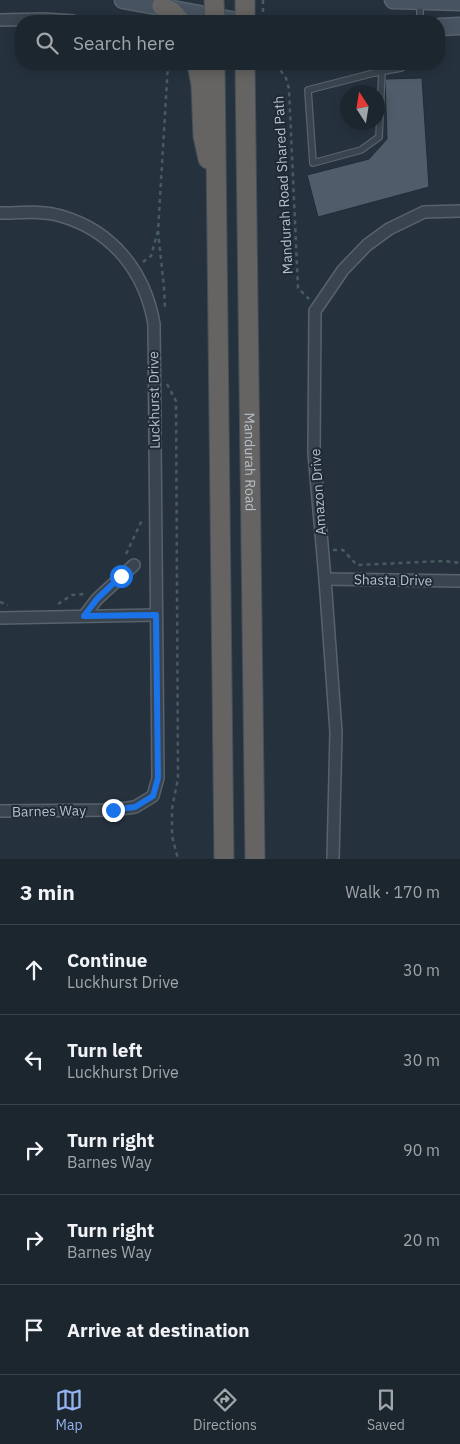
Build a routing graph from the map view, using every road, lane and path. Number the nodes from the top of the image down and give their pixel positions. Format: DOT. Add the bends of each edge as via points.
graph roads {
  1 [pos="123,0"];
  2 [pos="245,0"];
  3 [pos="263,0"];
  4 [pos="393,0"];
  5 [pos="420,1"];
  6 [pos="460,2"];
  7 [pos="162,6"];
  8 [pos="214,13"];
  9 [pos="175,15"];
  10 [pos="245,15"];
  11 [pos="263,15"];
  12 [pos="420,15"];
  13 [pos="0,20"];
  14 [pos="15,20"];
  15 [pos="460,26"];
  16 [pos="445,27"];
  17 [pos="168,70"];
  18 [pos="198,70"];
  19 [pos="215,70"];
  20 [pos="247,70"];
  21 [pos="281,70"];
  22 [pos="389,70"];
  23 [pos="382,71"];
  24 [pos="217,210"];
  25 [pos="460,211"];
  26 [pos="0,213"];
  27 [pos="158,231"];
  28 [pos="133,266"];
  29 [pos="312,302"];
  30 [pos="165,316"];
  31 [pos="165,380"];
  32 [pos="155,503"];
  33 [pos="176,503"];
  34 [pos="323,550"];
  35 [pos="125,557"];
  36 [pos="460,563"];
  37 [pos="134,565"];
  38 [pos="325,579"];
  39 [pos="460,581"];
  40 [pos="84,594"];
  41 [pos="0,602"];
  42 [pos="57,605"];
  43 [pos="15,607"];
  44 [pos="156,615"];
  45 [pos="84,616"];
  46 [pos="0,618"];
  47 [pos="0,811"];
  48 [pos="178,859"];
  49 [pos="224,859"];
  50 [pos="255,859"];
  51 [pos="333,859"];
  1 -- 7 [label="main road"];
  2 -- 10 [label="highway"];
  3 -- 11 [label="path"];
  4 -- 5 [label="main road"];
  5 -- 6 [label="main road"];
  5 -- 12 [label="lane"];
  7 -- 8 [label="main road"];
  7 -- 9 [label="highway"];
  13 -- 14 [label="street"];
  15 -- 16 [label="main road"];
  17 -- 27 [label="path"];
  18 -- 24 [label="highway" via="203,136"];
  19 -- 24 [label="highway"];
  20 -- 50 [label="highway, Mandurah Road"];
  21 -- 29 [label="path, Mandurah Road Shared Path" via="289,89 298,288"];
  22 -- 23 [label="lane"];
  23 -- 23 [label="lane" via="308,90 313,163 361,150 379,137"];
  24 -- 49 [label="highway"];
  25 -- 34 [label="street, Amazon Drive" via="424,212 389,229 367,245 343,270 314,311 314,453"];
  26 -- 28 [label="street, Luckhurst Drive" via="43,213 77,222 110,243"];
  27 -- 28 [label="path" via="151,256 142,264"];
  27 -- 30 [label="path"];
  28 -- 32 [label="street, Luckhurst Drive" via="151,306 154,324"];
  31 -- 33 [label="path" via="176,401"];
  32 -- 33 [label="path"];
  32 -- 35 [label="path" via="146,503"];
  32 -- 44 [label="street, Luckhurst Drive"];
  33 -- 48 [label="path" via="178,778 172,809 172,836"];
  34 -- 36 [label="path" via="343,550 357,565"];
  34 -- 38 [label="street, Amazon Drive"];
  37 -- 45 [label="street" via="97,599"];
  38 -- 39 [label="street, Shasta Drive"];
  38 -- 51 [label="street, Amazon Drive" via="336,732"];
  40 -- 42 [label="path" via="72,594"];
  41 -- 43 [label="path"];
  44 -- 45 [label="street"];
  44 -- 47 [label="street, Barnes Way" via="158,778 153,796 135,807 113,810"];
  45 -- 46 [label="street"];
}
